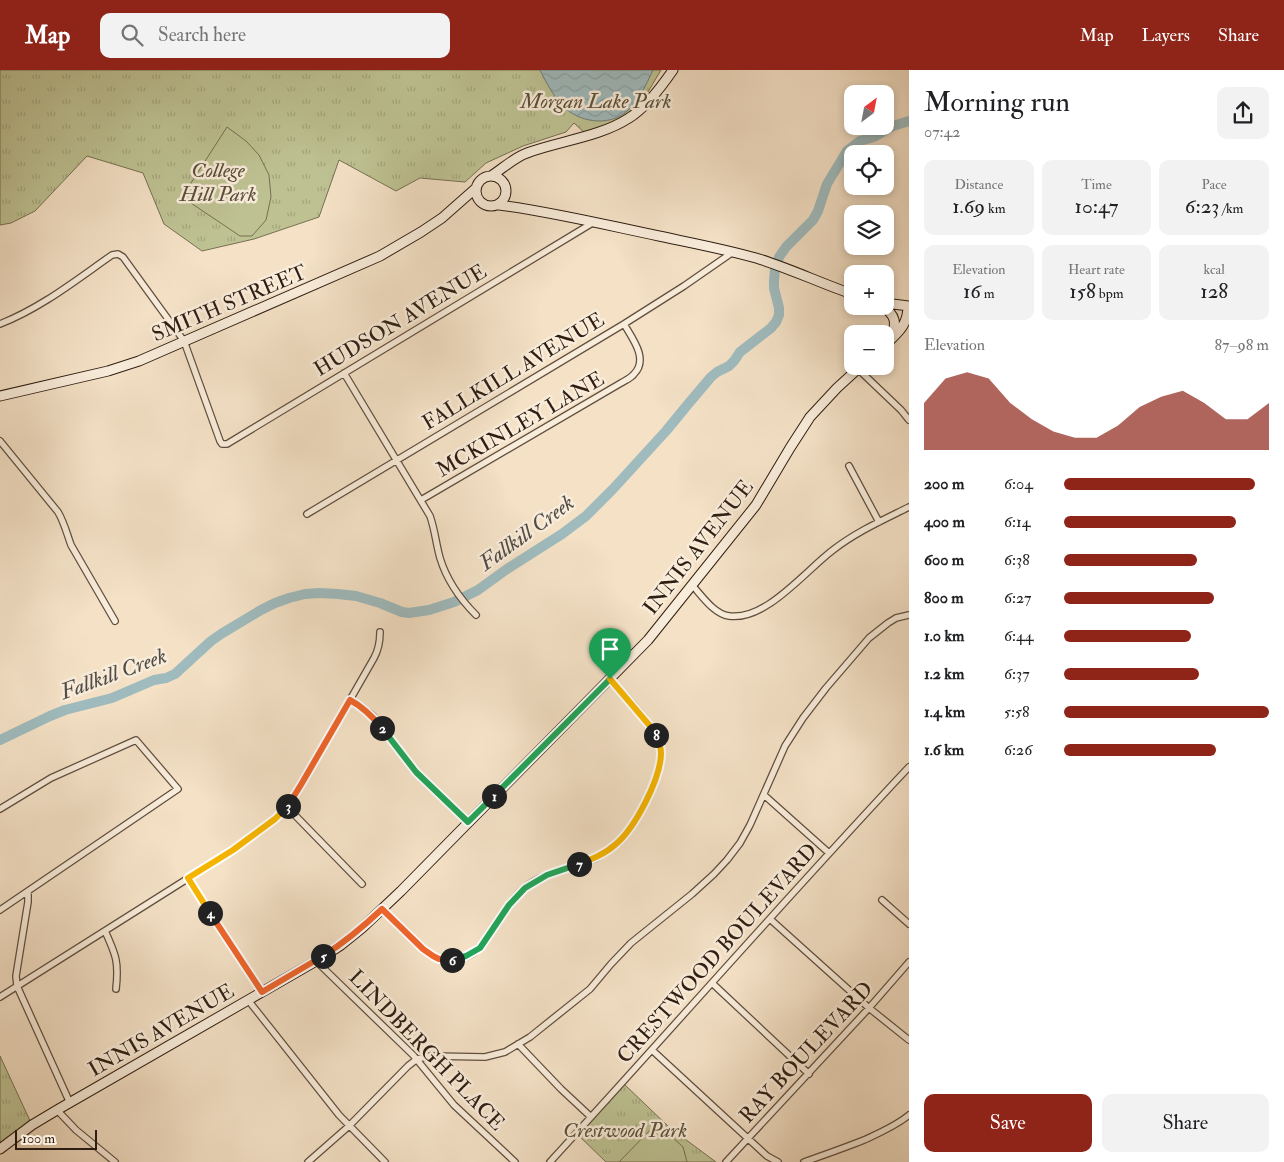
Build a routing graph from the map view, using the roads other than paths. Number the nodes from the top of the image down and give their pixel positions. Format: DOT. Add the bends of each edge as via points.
graph roads {
  1 [pos="673,70"];
  2 [pos="508,165"];
  3 [pos="491,176"];
  4 [pos="503,182"];
  5 [pos="476,188"];
  6 [pos="506,196"];
  7 [pos="481,202"];
  8 [pos="499,205"];
  9 [pos="457,206"];
  10 [pos="523,208"];
  11 [pos="594,222"];
  12 [pos="734,252"];
  13 [pos="844,291"];
  14 [pos="894,304"];
  15 [pos="908,306"];
  16 [pos="892,315"];
  17 [pos="0,324"];
  18 [pos="624,324"];
  19 [pos="909,325"];
  20 [pos="894,331"];
  21 [pos="894,336"];
  22 [pos="894,337"];
  23 [pos="184,342"];
  24 [pos="344,373"];
  25 [pos="852,375"];
  26 [pos="867,375"];
  27 [pos="0,396"];
  28 [pos="909,420"];
  29 [pos="0,441"];
  30 [pos="398,460"];
  31 [pos="849,466"];
  32 [pos="421,500"];
  33 [pos="909,507"];
  34 [pos="307,514"];
  35 [pos="879,522"];
  36 [pos="692,585"];
  37 [pos="476,615"];
  38 [pos="909,615"];
  39 [pos="115,621"];
  40 [pos="380,632"];
  41 [pos="610,679"];
  42 [pos="350,700"];
  43 [pos="909,767"];
  44 [pos="764,795"];
  45 [pos="287,807"];
  46 [pos="0,809"];
  47 [pos="468,822"];
  48 [pos="829,853"];
  49 [pos="188,878"];
  50 [pos="362,884"];
  51 [pos="28,892"];
  52 [pos="882,900"];
  53 [pos="382,909"];
  54 [pos="0,910"];
  55 [pos="770,919"];
  56 [pos="909,924"];
  57 [pos="105,931"];
  58 [pos="316,961"];
  59 [pos="909,962"];
  60 [pos="712,983"];
  61 [pos="17,986"];
  62 [pos="116,989"];
  63 [pos="262,992"];
  64 [pos="0,997"];
  65 [pos="248,1000"];
  66 [pos="869,1008"];
  67 [pos="909,1040"];
  68 [pos="518,1044"];
  69 [pos="652,1050"];
  70 [pos="416,1059"];
  71 [pos="809,1074"];
  72 [pos="70,1103"];
  73 [pos="57,1110"];
  74 [pos="909,1115"];
  75 [pos="591,1117"];
  76 [pos="349,1126"];
  77 [pos="748,1139"];
  78 [pos="0,1149"];
  79 [pos="106,1160"];
  80 [pos="115,1162"];
  81 [pos="308,1162"];
  82 [pos="385,1162"];
  83 [pos="515,1162"];
  84 [pos="550,1162"];
  85 [pos="726,1162"];
  86 [pos="778,1162"];
  87 [pos="804,1162"];
  1 -- 2 [label="street" via="653,96 620,124 524,154"];
  2 -- 3 [label="street"];
  2 -- 4 [label="street"];
  3 -- 4 [label="street"];
  3 -- 5 [label="street"];
  4 -- 6 [label="street"];
  5 -- 7 [label="street"];
  5 -- 9 [label="street, SMITH STREET"];
  6 -- 8 [label="street"];
  6 -- 10 [label="street"];
  7 -- 8 [label="street" via="489,206"];
  7 -- 9 [label="street, SMITH STREET"];
  8 -- 10 [label="street"];
  9 -- 23 [label="street, SMITH STREET" via="380,256"];
  10 -- 11 [label="street"];
  11 -- 12 [label="street"];
  11 -- 24 [label="street, HUDSON AVENUE"];
  12 -- 13 [label="street" via="784,267"];
  12 -- 18 [label="street, FALLKILL AVENUE"];
  14 -- 15 [label="street"];
  15 -- 21 [label="street" via="907,321"];
  16 -- 20 [label="street"];
  17 -- 23 [label="street" via="31,309 118,254"];
  18 -- 30 [label="street, FALLKILL AVENUE"];
  18 -- 32 [label="street, MCKINLEY LANE" via="640,355 635,374"];
  19 -- 22 [label="street"];
  23 -- 24 [label="street, HUDSON AVENUE" via="222,444 227,444"];
  23 -- 27 [label="street, SMITH STREET" via="123,366"];
  24 -- 30 [label="street"];
  25 -- 36 [label="street, INNIS AVENUE" via="810,417 756,505"];
  26 -- 28 [label="street"];
  29 -- 39 [label="street" via="58,512 71,545"];
  30 -- 32 [label="street"];
  30 -- 34 [label="street, FALLKILL AVENUE"];
  31 -- 35 [label="street"];
  32 -- 37 [label="street" via="435,527 446,574"];
  33 -- 35 [label="street"];
  35 -- 36 [label="street" via="850,537 777,599 750,614 727,616"];
  36 -- 41 [label="street, INNIS AVENUE" via="648,640"];
  38 -- 44 [label="street" via="896,618 869,638 826,688 785,746"];
  40 -- 42 [label="street" via="378,650"];
  41 -- 47 [label="street, INNIS AVENUE"];
  41 -- 53 [label="street" via="650,726 661,754 646,802 624,837 597,858 547,875 525,888 509,905 480,948 457,959 433,956"];
  42 -- 45 [label="street"];
  42 -- 47 [label="street" via="373,716 416,772"];
  43 -- 48 [label="street, CRESTWOOD BOULEVARD"];
  44 -- 48 [label="street"];
  44 -- 68 [label="street" via="740,843 714,874 631,943 590,989"];
  45 -- 49 [label="street" via="240,845"];
  45 -- 50 [label="street"];
  46 -- 51 [label="street" via="51,778 136,740 178,789"];
  47 -- 53 [label="street, INNIS AVENUE"];
  48 -- 55 [label="street, CRESTWOOD BOULEVARD"];
  49 -- 57 [label="street"];
  49 -- 63 [label="street"];
  51 -- 54 [label="street"];
  51 -- 61 [label="street"];
  52 -- 56 [label="street"];
  53 -- 58 [label="street, INNIS AVENUE" via="341,945"];
  55 -- 60 [label="street, CRESTWOOD BOULEVARD"];
  55 -- 66 [label="street"];
  57 -- 61 [label="street"];
  57 -- 62 [label="street" via="118,964"];
  58 -- 63 [label="street, INNIS AVENUE"];
  58 -- 70 [label="street, LINDBERGH PLACE"];
  59 -- 66 [label="street, RAY BOULEVARD"];
  60 -- 69 [label="street, CRESTWOOD BOULEVARD"];
  60 -- 71 [label="street"];
  61 -- 64 [label="street"];
  61 -- 72 [label="street"];
  63 -- 65 [label="street, INNIS AVENUE"];
  65 -- 72 [label="street, INNIS AVENUE"];
  65 -- 76 [label="street"];
  66 -- 67 [label="street"];
  66 -- 71 [label="street, RAY BOULEVARD"];
  68 -- 70 [label="street" via="485,1058 430,1056"];
  68 -- 75 [label="street"];
  69 -- 75 [label="street, CRESTWOOD BOULEVARD"];
  69 -- 77 [label="street"];
  70 -- 76 [label="street"];
  70 -- 83 [label="street, LINDBERGH PLACE" via="454,1105"];
  71 -- 77 [label="street, RAY BOULEVARD"];
  72 -- 73 [label="street, INNIS AVENUE"];
  73 -- 78 [label="street, INNIS AVENUE"];
  73 -- 79 [label="street"];
  74 -- 87 [label="street" via="880,1133"];
  75 -- 84 [label="street, CRESTWOOD BOULEVARD"];
  76 -- 81 [label="street"];
  76 -- 82 [label="street"];
  77 -- 85 [label="street, RAY BOULEVARD"];
  77 -- 86 [label="street"];
  79 -- 80 [label="street"];
}
